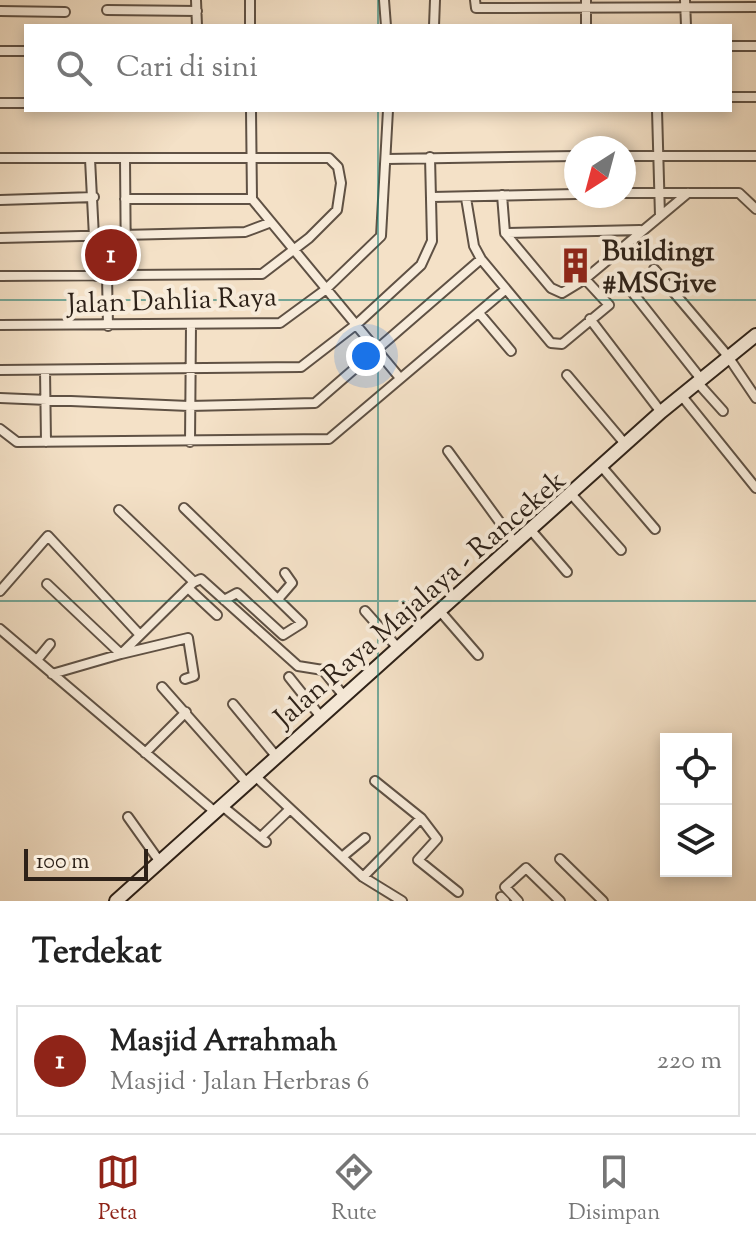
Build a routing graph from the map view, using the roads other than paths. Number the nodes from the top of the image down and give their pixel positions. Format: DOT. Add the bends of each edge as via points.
graph roads {
  1 [pos="196,0"];
  2 [pos="250,0"];
  3 [pos="384,0"];
  4 [pos="435,0"];
  5 [pos="475,0"];
  6 [pos="586,4"];
  7 [pos="618,4"];
  8 [pos="651,4"];
  9 [pos="685,4"];
  10 [pos="723,4"];
  11 [pos="549,5"];
  12 [pos="750,5"];
  13 [pos="107,10"];
  14 [pos="0,11"];
  15 [pos="197,11"];
  16 [pos="65,12"];
  17 [pos="197,24"];
  18 [pos="250,24"];
  19 [pos="386,24"];
  20 [pos="434,24"];
  21 [pos="686,24"];
  22 [pos="732,46"];
  23 [pos="756,46"];
  24 [pos="0,51"];
  25 [pos="24,51"];
  26 [pos="732,97"];
  27 [pos="756,97"];
  28 [pos="0,103"];
  29 [pos="24,103"];
  30 [pos="251,112"];
  31 [pos="388,112"];
  32 [pos="657,112"];
  33 [pos="564,156"];
  34 [pos="636,156"];
  35 [pos="660,156"];
  36 [pos="756,156"];
  37 [pos="430,157"];
  38 [pos="0,158"];
  39 [pos="90,159"];
  40 [pos="125,159"];
  41 [pos="253,159"];
  42 [pos="387,159"];
  43 [pos="636,193"];
  44 [pos="661,193"];
  45 [pos="688,193"];
  46 [pos="564,194"];
  47 [pos="502,195"];
  48 [pos="94,197"];
  49 [pos="432,197"];
  50 [pos="466,198"];
  51 [pos="125,199"];
  52 [pos="252,199"];
  53 [pos="0,200"];
  54 [pos="756,209"];
  55 [pos="660,216"];
  56 [pos="269,223"];
  57 [pos="641,230"];
  58 [pos="505,233"];
  59 [pos="93,236"];
  60 [pos="125,236"];
  61 [pos="0,238"];
  62 [pos="293,251"];
  63 [pos="481,259"];
  64 [pos="654,269"];
  65 [pos="126,275"];
  66 [pos="0,276"];
  67 [pos="96,276"];
  68 [pos="107,276"];
  69 [pos="585,279"];
  70 [pos="629,288"];
  71 [pos="325,290"];
  72 [pos="505,290"];
  73 [pos="479,313"];
  74 [pos="590,319"];
  75 [pos="358,323"];
  76 [pos="0,325"];
  77 [pos="191,325"];
  78 [pos="108,326"];
  79 [pos="756,335"];
  80 [pos="378,350"];
  81 [pos="511,351"];
  82 [pos="727,355"];
  83 [pos="0,370"];
  84 [pos="45,370"];
  85 [pos="192,371"];
  86 [pos="567,375"];
  87 [pos="400,378"];
  88 [pos="699,381"];
  89 [pos="681,395"];
  90 [pos="0,398"];
  91 [pos="756,398"];
  92 [pos="45,402"];
  93 [pos="189,406"];
  94 [pos="723,411"];
  95 [pos="661,412"];
  96 [pos="0,429"];
  97 [pos="46,442"];
  98 [pos="190,442"];
  99 [pos="626,445"];
  100 [pos="448,451"];
  101 [pos="602,467"];
  102 [pos="756,488"];
  103 [pos="572,495"];
  104 [pos="184,508"];
  105 [pos="119,510"];
  106 [pos="530,529"];
  107 [pos="655,529"];
  108 [pos="515,543"];
  109 [pos="621,550"];
  110 [pos="567,572"];
  111 [pos="285,573"];
  112 [pos="47,584"];
  113 [pos="191,585"];
  114 [pos="0,591"];
  115 [pos="279,598"];
  116 [pos="224,600"];
  117 [pos="439,610"];
  118 [pos="365,611"];
  119 [pos="217,615"];
  120 [pos="0,629"];
  121 [pos="140,635"];
  122 [pos="50,644"];
  123 [pos="398,648"];
  124 [pos="121,654"];
  125 [pos="478,655"];
  126 [pos="37,660"];
  127 [pos="52,674"];
  128 [pos="289,677"];
  129 [pos="185,679"];
  130 [pos="162,687"];
  131 [pos="343,695"];
  132 [pos="233,704"];
  133 [pos="186,712"];
  134 [pos="321,717"];
  135 [pos="145,753"];
  136 [pos="276,756"];
  137 [pos="250,778"];
  138 [pos="375,781"];
  139 [pos="217,808"];
  140 [pos="290,809"];
  141 [pos="128,817"];
  142 [pos="421,818"];
  143 [pos="365,838"];
  144 [pos="342,857"];
  145 [pos="560,859"];
  146 [pos="160,862"];
  147 [pos="363,877"];
  148 [pos="458,892"];
  149 [pos="116,901"];
  150 [pos="402,901"];
  151 [pos="518,901"];
  152 [pos="560,901"];
  153 [pos="603,901"];
  1 -- 15 [label="street"];
  2 -- 18 [label="street"];
  3 -- 19 [label="street"];
  4 -- 20 [label="street"];
  5 -- 11 [label="street" via="476,8"];
  6 -- 7 [label="street"];
  6 -- 11 [label="street"];
  7 -- 8 [label="street"];
  8 -- 9 [label="street"];
  9 -- 10 [label="street"];
  9 -- 21 [label="street"];
  10 -- 12 [label="street"];
  13 -- 15 [label="street"];
  14 -- 16 [label="street"];
  15 -- 17 [label="street"];
  22 -- 23 [label="street"];
  24 -- 25 [label="street"];
  26 -- 27 [label="street"];
  28 -- 29 [label="street"];
  30 -- 41 [label="street"];
  31 -- 42 [label="street, Jalan Dahlia Raya"];
  32 -- 35 [label="street"];
  33 -- 37 [label="street"];
  34 -- 35 [label="street"];
  35 -- 36 [label="street"];
  35 -- 44 [label="street"];
  37 -- 42 [label="street"];
  37 -- 49 [label="street"];
  38 -- 39 [label="street"];
  39 -- 40 [label="street"];
  39 -- 48 [label="street"];
  40 -- 41 [label="street"];
  40 -- 51 [label="street"];
  41 -- 52 [label="street"];
  41 -- 62 [label="street" via="329,158 338,167 337,210"];
  42 -- 71 [label="street, Jalan Dahlia Raya" via="381,236"];
  43 -- 44 [label="street"];
  44 -- 45 [label="street"];
  44 -- 55 [label="street"];
  45 -- 54 [label="street" via="739,193"];
  45 -- 55 [label="street"];
  46 -- 47 [label="street"];
  47 -- 50 [label="street"];
  47 -- 58 [label="street"];
  48 -- 53 [label="street"];
  48 -- 59 [label="street"];
  49 -- 50 [label="street"];
  49 -- 75 [label="street" via="429,254"];
  50 -- 63 [label="street"];
  51 -- 52 [label="street"];
  51 -- 60 [label="street"];
  52 -- 56 [label="street"];
  55 -- 57 [label="street"];
  56 -- 60 [label="street" via="245,232"];
  56 -- 62 [label="street"];
  57 -- 58 [label="street"];
  57 -- 69 [label="street"];
  58 -- 69 [label="street" via="556,292"];
  59 -- 60 [label="street"];
  59 -- 61 [label="street"];
  59 -- 67 [label="street"];
  60 -- 65 [label="street"];
  62 -- 65 [label="street" via="262,274"];
  62 -- 71 [label="street"];
  63 -- 72 [label="street"];
  63 -- 80 [label="street"];
  64 -- 82 [label="street"];
  65 -- 68 [label="street"];
  66 -- 67 [label="street"];
  67 -- 68 [label="street"];
  68 -- 78 [label="street"];
  69 -- 74 [label="street" via="609,304"];
  70 -- 88 [label="street"];
  71 -- 75 [label="street"];
  71 -- 77 [label="street, Jalan Dahlia Raya" via="280,323"];
  72 -- 73 [label="street"];
  72 -- 74 [label="street" via="554,345"];
  73 -- 81 [label="street"];
  73 -- 87 [label="street"];
  74 -- 95 [label="street"];
  75 -- 80 [label="street"];
  75 -- 85 [label="street" via="305,366"];
  76 -- 78 [label="street, Jalan Dahlia Raya"];
  77 -- 78 [label="street, Jalan Dahlia Raya"];
  77 -- 85 [label="street"];
  79 -- 82 [label="main road, Jalan Raya Majalaya - Rancekek"];
  80 -- 87 [label="street"];
  80 -- 93 [label="street" via="315,403"];
  82 -- 88 [label="main road, Jalan Raya Majalaya - Rancekek"];
  82 -- 91 [label="street"];
  83 -- 84 [label="street"];
  84 -- 85 [label="street"];
  84 -- 92 [label="street"];
  85 -- 93 [label="street"];
  86 -- 99 [label="street"];
  87 -- 98 [label="street" via="329,439"];
  88 -- 89 [label="main road, Jalan Raya Majalaya - Rancekek"];
  88 -- 94 [label="street"];
  89 -- 95 [label="main road, Jalan Raya Majalaya - Rancekek"];
  89 -- 102 [label="street"];
  90 -- 92 [label="street"];
  92 -- 93 [label="street"];
  92 -- 97 [label="street"];
  93 -- 98 [label="street"];
  95 -- 99 [label="main road, Jalan Raya Majalaya - Rancekek"];
  96 -- 97 [label="street" via="17,442"];
  97 -- 98 [label="street"];
  99 -- 101 [label="main road, Jalan Raya Majalaya - Rancekek"];
  100 -- 108 [label="street"];
  101 -- 103 [label="main road, Jalan Raya Majalaya - Rancekek"];
  101 -- 107 [label="street"];
  103 -- 106 [label="main road, Jalan Raya Majalaya - Rancekek"];
  103 -- 109 [label="street"];
  104 -- 115 [label="street"];
  105 -- 113 [label="street"];
  106 -- 108 [label="main road, Jalan Raya Majalaya - Rancekek"];
  106 -- 110 [label="street"];
  108 -- 117 [label="main road, Jalan Raya Majalaya - Rancekek"];
  111 -- 115 [label="street" via="292,583"];
  112 -- 124 [label="street"];
  113 -- 116 [label="street" via="201,579"];
  113 -- 119 [label="street"];
  113 -- 121 [label="street"];
  114 -- 121 [label="street" via="48,536"];
  115 -- 116 [label="street" via="302,621 283,635 237,593"];
  116 -- 131 [label="street" via="298,666 323,670"];
  117 -- 123 [label="main road, Jalan Raya Majalaya - Rancekek"];
  117 -- 125 [label="street"];
  118 -- 123 [label="street"];
  120 -- 126 [label="street"];
  121 -- 124 [label="street"];
  122 -- 126 [label="street"];
  123 -- 131 [label="main road, Jalan Raya Majalaya - Rancekek"];
  124 -- 127 [label="street"];
  124 -- 129 [label="street" via="186,638 194,676"];
  126 -- 127 [label="street"];
  127 -- 135 [label="street"];
  128 -- 134 [label="street"];
  130 -- 133 [label="street"];
  131 -- 134 [label="main road, Jalan Raya Majalaya - Rancekek"];
  132 -- 136 [label="street"];
  133 -- 135 [label="street"];
  133 -- 137 [label="street"];
  134 -- 136 [label="main road, Jalan Raya Majalaya - Rancekek"];
  135 -- 139 [label="street"];
  136 -- 137 [label="main road, Jalan Raya Majalaya - Rancekek"];
  137 -- 139 [label="main road, Jalan Raya Majalaya - Rancekek"];
  137 -- 140 [label="street"];
  138 -- 142 [label="street"];
  139 -- 140 [label="street" via="264,840"];
  139 -- 146 [label="main road, Jalan Raya Majalaya - Rancekek"];
  140 -- 144 [label="street"];
  141 -- 146 [label="street"];
  142 -- 147 [label="street"];
  142 -- 148 [label="street" via="437,839 418,860"];
  143 -- 144 [label="street"];
  144 -- 147 [label="street"];
  145 -- 153 [label="street"];
  146 -- 149 [label="main road, Jalan Raya Majalaya - Rancekek"];
  147 -- 150 [label="street"];
  151 -- 152 [label="street" via="505,887 526,868"];
}
